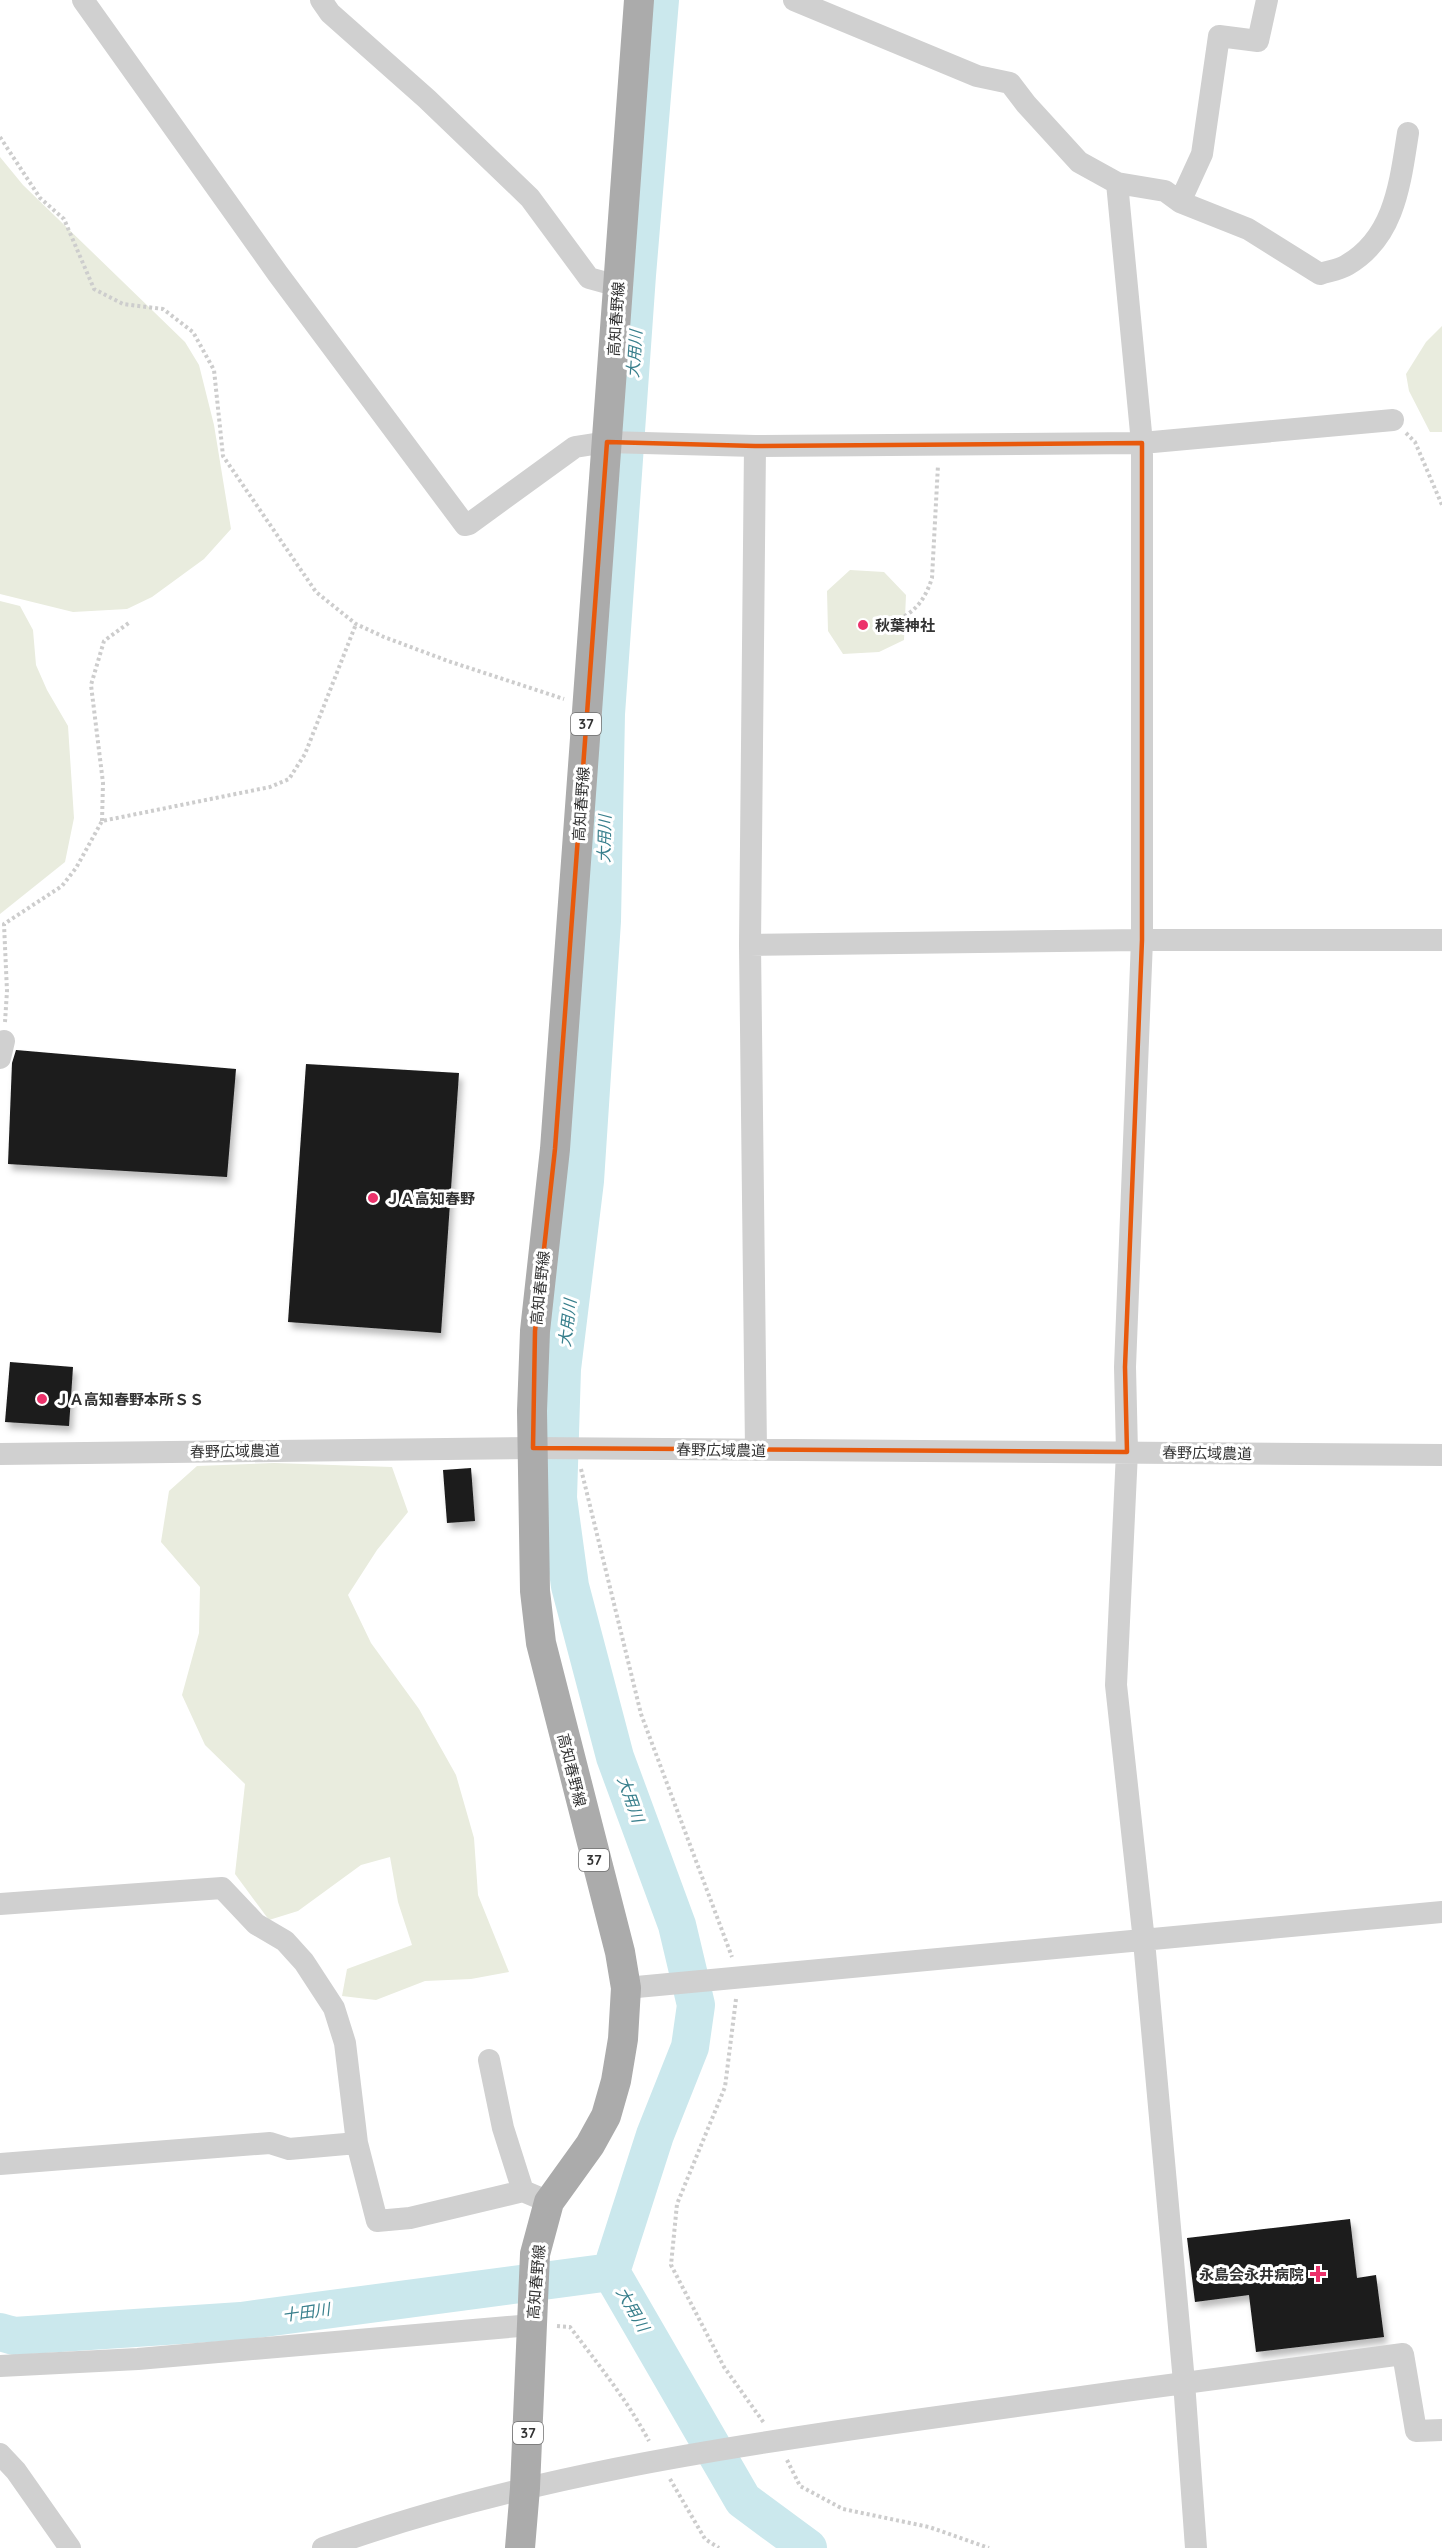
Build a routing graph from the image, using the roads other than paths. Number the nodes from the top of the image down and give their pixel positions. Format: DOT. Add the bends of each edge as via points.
graph roads {
  1 [pos="83,0"];
  2 [pos="321,0"];
  3 [pos="639,0"];
  4 [pos="1267,0"];
  5 [pos="803,2"];
  6 [pos="1408,133"];
  7 [pos="1118,183"];
  8 [pos="1180,202"];
  9 [pos="618,286"];
  10 [pos="1393,420"];
  11 [pos="613,441"];
  12 [pos="1142,443"];
  13 [pos="755,446"];
  14 [pos="1142,940"];
  15 [pos="1442,940"];
  16 [pos="750,945"];
  17 [pos="533,1448"];
  18 [pos="756,1450"];
  19 [pos="1126,1452"];
  20 [pos="0,1454"];
  21 [pos="1442,1455"];
  22 [pos="0,1904"];
  23 [pos="1442,1912"];
  24 [pos="1144,1941"];
  25 [pos="640,1986"];
  26 [pos="489,2060"];
  27 [pos="357,2143"];
  28 [pos="0,2164"];
  29 [pos="536,2196"];
  30 [pos="533,2321"];
  31 [pos="0,2366"];
  32 [pos="1184,2382"];
  33 [pos="1442,2430"];
  34 [pos="0,2454"];
  35 [pos="525,2488"];
  36 [pos="70,2548"];
  37 [pos="323,2548"];
  38 [pos="520,2548"];
  39 [pos="1196,2548"];
  1 -- 11 [label="street" via="278,274 465,525 575,447"];
  2 -- 9 [label="street" via="330,13 530,198 589,278"];
  3 -- 9 [label="main road, 高知春野線 / 37"];
  4 -- 8 [label="street" via="1258,41 1219,36 1202,154"];
  5 -- 7 [label="street" via="977,76 1010,83 1079,162"];
  6 -- 8 [label="street" via="1398,193 1378,240 1346,266 1320,274 1248,229"];
  7 -- 8 [label="street" via="1165,191"];
  7 -- 12 [label="street"];
  9 -- 11 [label="main road, 高知春野線 / 37"];
  10 -- 12 [label="street"];
  11 -- 13 [label="street"];
  11 -- 17 [label="main road, 高知春野線 / 37" via="588,706 555,1149 535,1331"];
  12 -- 13 [label="street"];
  12 -- 14 [label="street"];
  13 -- 16 [label="street"];
  14 -- 15 [label="street"];
  14 -- 16 [label="street"];
  14 -- 19 [label="street" via="1125,1367"];
  16 -- 18 [label="street"];
  17 -- 18 [label="street, 春野広域農道"];
  17 -- 20 [label="street, 春野広域農道"];
  17 -- 25 [label="main road, 高知春野線 / 37" via="540,1643 620,1952"];
  18 -- 19 [label="street, 春野広域農道"];
  19 -- 21 [label="street, 春野広域農道"];
  19 -- 24 [label="street" via="1116,1685"];
  22 -- 27 [label="street" via="222,1888 256,1924 285,1941 334,2008 345,2043"];
  23 -- 24 [label="street"];
  24 -- 25 [label="street"];
  24 -- 32 [label="street"];
  25 -- 29 [label="main road, 高知春野線 / 37" via="623,2039 606,2116 590,2145"];
  26 -- 29 [label="street" via="503,2128"];
  27 -- 28 [label="street" via="289,2149 270,2143"];
  27 -- 29 [label="street" via="377,2221"];
  29 -- 30 [label="main road, 高知春野線 / 37"];
  30 -- 31 [label="street" via="138,2359"];
  30 -- 35 [label="main road, 高知春野線 / 37"];
  32 -- 33 [label="street" via="1404,2354 1416,2432"];
  32 -- 35 [label="street" via="770,2440"];
  32 -- 39 [label="street"];
  34 -- 36 [label="street"];
  35 -- 37 [label="street"];
  35 -- 38 [label="main road, 高知春野線 / 37"];
}
